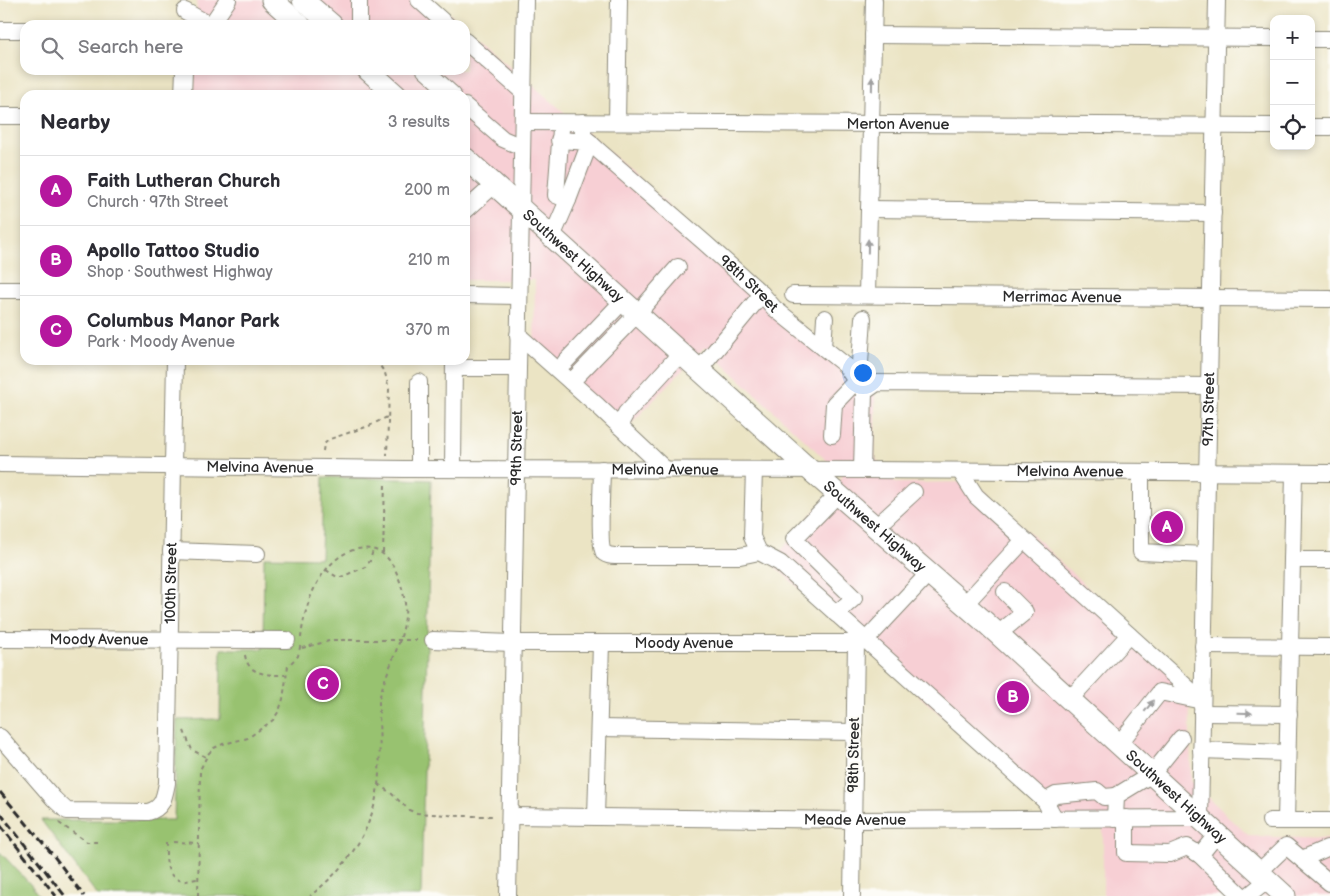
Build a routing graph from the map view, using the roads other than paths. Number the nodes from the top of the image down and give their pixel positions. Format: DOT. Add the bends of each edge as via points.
graph roads {
  1 [pos="228,0"];
  2 [pos="272,0"];
  3 [pos="303,0"];
  4 [pos="419,0"];
  5 [pos="441,0"];
  6 [pos="525,0"];
  7 [pos="619,0"];
  8 [pos="874,0"];
  9 [pos="1217,0"];
  10 [pos="185,12"];
  11 [pos="201,20"];
  12 [pos="214,20"];
  13 [pos="294,20"];
  14 [pos="326,20"];
  15 [pos="442,20"];
  16 [pos="444,20"];
  17 [pos="0,30"];
  18 [pos="20,30"];
  19 [pos="873,35"];
  20 [pos="1216,38"];
  21 [pos="1270,38"];
  22 [pos="1315,39"];
  23 [pos="1330,39"];
  24 [pos="470,45"];
  25 [pos="184,75"];
  26 [pos="374,75"];
  27 [pos="431,75"];
  28 [pos="183,90"];
  29 [pos="390,90"];
  30 [pos="447,90"];
  31 [pos="523,92"];
  32 [pos="470,110"];
  33 [pos="0,116"];
  34 [pos="20,116"];
  35 [pos="523,122"];
  36 [pos="561,122"];
  37 [pos="583,122"];
  38 [pos="617,122"];
  39 [pos="871,124"];
  40 [pos="1214,126"];
  41 [pos="1270,126"];
  42 [pos="1315,127"];
  43 [pos="1330,127"];
  44 [pos="559,140"];
  45 [pos="590,142"];
  46 [pos="522,147"];
  47 [pos="470,163"];
  48 [pos="494,185"];
  49 [pos="568,200"];
  50 [pos="470,207"];
  51 [pos="520,208"];
  52 [pos="869,209"];
  53 [pos="1212,213"];
  54 [pos="552,237"];
  55 [pos="678,267"];
  56 [pos="0,290"];
  57 [pos="20,290"];
  58 [pos="762,294"];
  59 [pos="470,295"];
  60 [pos="794,295"];
  61 [pos="867,295"];
  62 [pos="519,296"];
  63 [pos="1211,298"];
  64 [pos="1330,299"];
  65 [pos="630,307"];
  66 [pos="825,318"];
  67 [pos="863,318"];
  68 [pos="518,335"];
  69 [pos="823,347"];
  70 [pos="681,353"];
  71 [pos="565,362"];
  72 [pos="175,365"];
  73 [pos="454,365"];
  74 [pos="470,365"];
  75 [pos="517,368"];
  76 [pos="699,370"];
  77 [pos="419,382"];
  78 [pos="571,382"];
  79 [pos="858,383"];
  80 [pos="1209,386"];
  81 [pos="619,426"];
  82 [pos="832,435"];
  83 [pos="0,464"];
  84 [pos="173,465"];
  85 [pos="515,468"];
  86 [pos="419,469"];
  87 [pos="453,469"];
  88 [pos="602,469"];
  89 [pos="665,469"];
  90 [pos="754,470"];
  91 [pos="810,470"];
  92 [pos="862,470"];
  93 [pos="960,471"];
  94 [pos="1141,472"];
  95 [pos="1207,473"];
  96 [pos="1294,473"];
  97 [pos="1330,474"];
  98 [pos="914,492"];
  99 [pos="838,494"];
  100 [pos="876,527"];
  101 [pos="1024,540"];
  102 [pos="171,552"];
  103 [pos="758,552"];
  104 [pos="257,554"];
  105 [pos="1205,555"];
  106 [pos="1292,560"];
  107 [pos="1330,560"];
  108 [pos="929,573"];
  109 [pos="1005,592"];
  110 [pos="965,604"];
  111 [pos="836,614"];
  112 [pos="998,634"];
  113 [pos="1129,634"];
  114 [pos="0,639"];
  115 [pos="170,639"];
  116 [pos="428,640"];
  117 [pos="861,642"];
  118 [pos="512,643"];
  119 [pos="602,643"];
  120 [pos="294,645"];
  121 [pos="1203,646"];
  122 [pos="1290,647"];
  123 [pos="1330,647"];
  124 [pos="1070,700"];
  125 [pos="1202,707"];
  126 [pos="1288,714"];
  127 [pos="599,728"];
  128 [pos="855,732"];
  129 [pos="0,737"];
  130 [pos="1181,738"];
  131 [pos="1119,744"];
  132 [pos="1201,750"];
  133 [pos="1288,753"];
  134 [pos="1152,774"];
  135 [pos="1116,796"];
  136 [pos="1045,801"];
  137 [pos="504,816"];
  138 [pos="596,816"];
  139 [pos="1121,818"];
  140 [pos="1200,818"];
  141 [pos="1055,819"];
  142 [pos="853,820"];
  143 [pos="1330,821"];
  144 [pos="1217,834"];
  145 [pos="1327,848"];
  146 [pos="1200,856"];
  147 [pos="1302,859"];
  148 [pos="1264,876"];
  149 [pos="1330,883"];
  150 [pos="508,896"];
  151 [pos="852,896"];
  152 [pos="1242,896"];
  153 [pos="1248,896"];
  154 [pos="1285,896"];
  1 -- 12 [label="street"];
  2 -- 13 [label="main road"];
  3 -- 14 [label="main road"];
  4 -- 15 [label="street"];
  5 -- 16 [label="street"];
  6 -- 31 [label="street, 99th Street"];
  7 -- 38 [label="street"];
  8 -- 19 [label="street"];
  9 -- 20 [label="street, 97th Street"];
  10 -- 11 [label="street"];
  17 -- 18 [label="street"];
  19 -- 20 [label="street"];
  39 -- 19 [label="street, one-way"];
  20 -- 21 [label="street"];
  20 -- 40 [label="street, 97th Street"];
  22 -- 23 [label="street"];
  24 -- 31 [label="street"];
  25 -- 28 [label="street"];
  26 -- 29 [label="main road"];
  27 -- 30 [label="street"];
  31 -- 35 [label="street, 99th Street"];
  32 -- 46 [label="street" via="503,139"];
  33 -- 34 [label="street"];
  35 -- 36 [label="street, Merton Avenue"];
  35 -- 46 [label="street, 99th Street"];
  36 -- 37 [label="street, Merton Avenue"];
  36 -- 44 [label="street"];
  37 -- 38 [label="street, Merton Avenue"];
  37 -- 45 [label="street, 98th Street" via="583,136"];
  38 -- 39 [label="street, Merton Avenue"];
  39 -- 40 [label="street, Merton Avenue"];
  39 -- 52 [label="street"];
  40 -- 41 [label="street, Merton Avenue"];
  40 -- 53 [label="street, 97th Street"];
  42 -- 43 [label="street"];
  44 -- 45 [label="street"];
  44 -- 49 [label="street" via="556,195"];
  45 -- 49 [label="street"];
  45 -- 58 [label="street, 98th Street"];
  46 -- 51 [label="street, 99th Street"];
  47 -- 48 [label="main road, Southwest Highway"];
  48 -- 50 [label="street"];
  48 -- 51 [label="main road, Southwest Highway"];
  49 -- 54 [label="street"];
  51 -- 54 [label="main road, Southwest Highway"];
  51 -- 62 [label="street, 99th Street"];
  52 -- 53 [label="street"];
  61 -- 52 [label="street, one-way"];
  53 -- 63 [label="street, 97th Street"];
  54 -- 65 [label="main road, Southwest Highway"];
  55 -- 65 [label="street"];
  56 -- 57 [label="street"];
  58 -- 69 [label="street, 98th Street" via="774,308"];
  58 -- 76 [label="street"];
  59 -- 62 [label="street"];
  60 -- 61 [label="street, Merrimac Avenue"];
  61 -- 63 [label="street, Merrimac Avenue"];
  62 -- 68 [label="street, 99th Street"];
  63 -- 64 [label="street, Merrimac Avenue"];
  63 -- 80 [label="street, 97th Street"];
  65 -- 70 [label="main road, Southwest Highway"];
  65 -- 71 [label="street"];
  65 -- 78 [label="street"];
  66 -- 69 [label="street"];
  67 -- 79 [label="street"];
  68 -- 75 [label="street, 99th Street"];
  68 -- 78 [label="street"];
  69 -- 79 [label="street, 98th Street" via="845,365"];
  70 -- 76 [label="main road, Southwest Highway"];
  70 -- 81 [label="street" via="626,413"];
  72 -- 84 [label="street, 100th Street"];
  73 -- 87 [label="street"];
  74 -- 75 [label="street"];
  75 -- 85 [label="street, 99th Street"];
  76 -- 91 [label="main road, Southwest Highway"];
  77 -- 86 [label="street"];
  78 -- 81 [label="street"];
  79 -- 80 [label="street"];
  79 -- 82 [label="street" via="834,404"];
  79 -- 92 [label="street"];
  80 -- 95 [label="street, 97th Street"];
  81 -- 89 [label="street"];
  83 -- 84 [label="street, Melvina Avenue"];
  84 -- 86 [label="street, Melvina Avenue"];
  84 -- 102 [label="street, 100th Street"];
  85 -- 87 [label="street, Melvina Avenue"];
  85 -- 88 [label="street, Melvina Avenue"];
  85 -- 118 [label="street, 99th Street"];
  86 -- 87 [label="street, Melvina Avenue"];
  88 -- 89 [label="street, Melvina Avenue"];
  88 -- 103 [label="street" via="601,540 606,554 740,556"];
  89 -- 90 [label="street, Melvina Avenue"];
  90 -- 91 [label="street, Melvina Avenue"];
  90 -- 103 [label="street" via="752,537"];
  91 -- 92 [label="street, Melvina Avenue"];
  91 -- 99 [label="main road, Southwest Highway"];
  92 -- 93 [label="street, Melvina Avenue"];
  93 -- 94 [label="street, Melvina Avenue"];
  93 -- 101 [label="street" via="976,496"];
  94 -- 95 [label="street, Melvina Avenue"];
  94 -- 105 [label="street" via="1141,552"];
  95 -- 96 [label="street, Melvina Avenue"];
  95 -- 105 [label="street, 97th Street"];
  96 -- 97 [label="street, Melvina Avenue"];
  96 -- 106 [label="street"];
  98 -- 100 [label="street"];
  99 -- 100 [label="main road, Southwest Highway"];
  99 -- 111 [label="street" via="794,539 854,598"];
  100 -- 108 [label="main road, Southwest Highway"];
  101 -- 110 [label="street"];
  101 -- 113 [label="street"];
  102 -- 104 [label="street"];
  102 -- 115 [label="street, 100th Street"];
  103 -- 111 [label="street" via="780,563"];
  105 -- 121 [label="street, 97th Street"];
  106 -- 107 [label="street"];
  106 -- 122 [label="street"];
  108 -- 110 [label="main road, Southwest Highway"];
  108 -- 117 [label="street"];
  109 -- 112 [label="street" via="1025,612"];
  110 -- 112 [label="main road, Southwest Highway"];
  111 -- 117 [label="street"];
  112 -- 124 [label="main road, Southwest Highway"];
  113 -- 124 [label="street"];
  113 -- 125 [label="street"];
  114 -- 115 [label="street, Moody Avenue"];
  115 -- 120 [label="street, Moody Avenue"];
  115 -- 129 [label="street, 100th Street" via="167,783 161,806 155,810 67,811"];
  116 -- 118 [label="street, Moody Avenue"];
  117 -- 119 [label="street, Moody Avenue"];
  117 -- 128 [label="street, 98th Street"];
  117 -- 136 [label="street"];
  118 -- 119 [label="street, Moody Avenue"];
  118 -- 137 [label="street, 99th Street"];
  119 -- 127 [label="street"];
  121 -- 122 [label="street"];
  121 -- 125 [label="street, 97th Street"];
  122 -- 123 [label="street"];
  122 -- 126 [label="street"];
  124 -- 131 [label="main road, Southwest Highway"];
  125 -- 126 [label="street, one-way"];
  131 -- 125 [label="street, one-way" via="1160,692"];
  125 -- 132 [label="street, 97th Street"];
  126 -- 133 [label="street"];
  127 -- 128 [label="street"];
  127 -- 138 [label="street"];
  128 -- 142 [label="street, 98th Street"];
  130 -- 134 [label="street"];
  131 -- 134 [label="main road, Southwest Highway"];
  132 -- 133 [label="street"];
  132 -- 140 [label="street, 97th Street"];
  133 -- 143 [label="street" via="1278,821"];
  134 -- 135 [label="street"];
  134 -- 140 [label="main road, Southwest Highway"];
  135 -- 136 [label="street" via="1104,797 1097,791 1056,795"];
  135 -- 139 [label="street"];
  136 -- 141 [label="street"];
  137 -- 138 [label="street, Meade Avenue"];
  137 -- 150 [label="street, 99th Street"];
  138 -- 142 [label="street, Meade Avenue"];
  139 -- 140 [label="street, Meade Avenue"];
  139 -- 141 [label="street, Meade Avenue"];
  139 -- 146 [label="street" via="1126,854 1170,854 1187,847"];
  140 -- 144 [label="main road, Southwest Highway"];
  141 -- 142 [label="street, Meade Avenue"];
  142 -- 151 [label="street, 98th Street"];
  144 -- 146 [label="street"];
  144 -- 148 [label="main road, Southwest Highway"];
  145 -- 147 [label="street"];
  146 -- 152 [label="street"];
  147 -- 148 [label="street" via="1286,846"];
  147 -- 149 [label="street"];
  148 -- 153 [label="street"];
  148 -- 154 [label="main road, Southwest Highway"];
}
